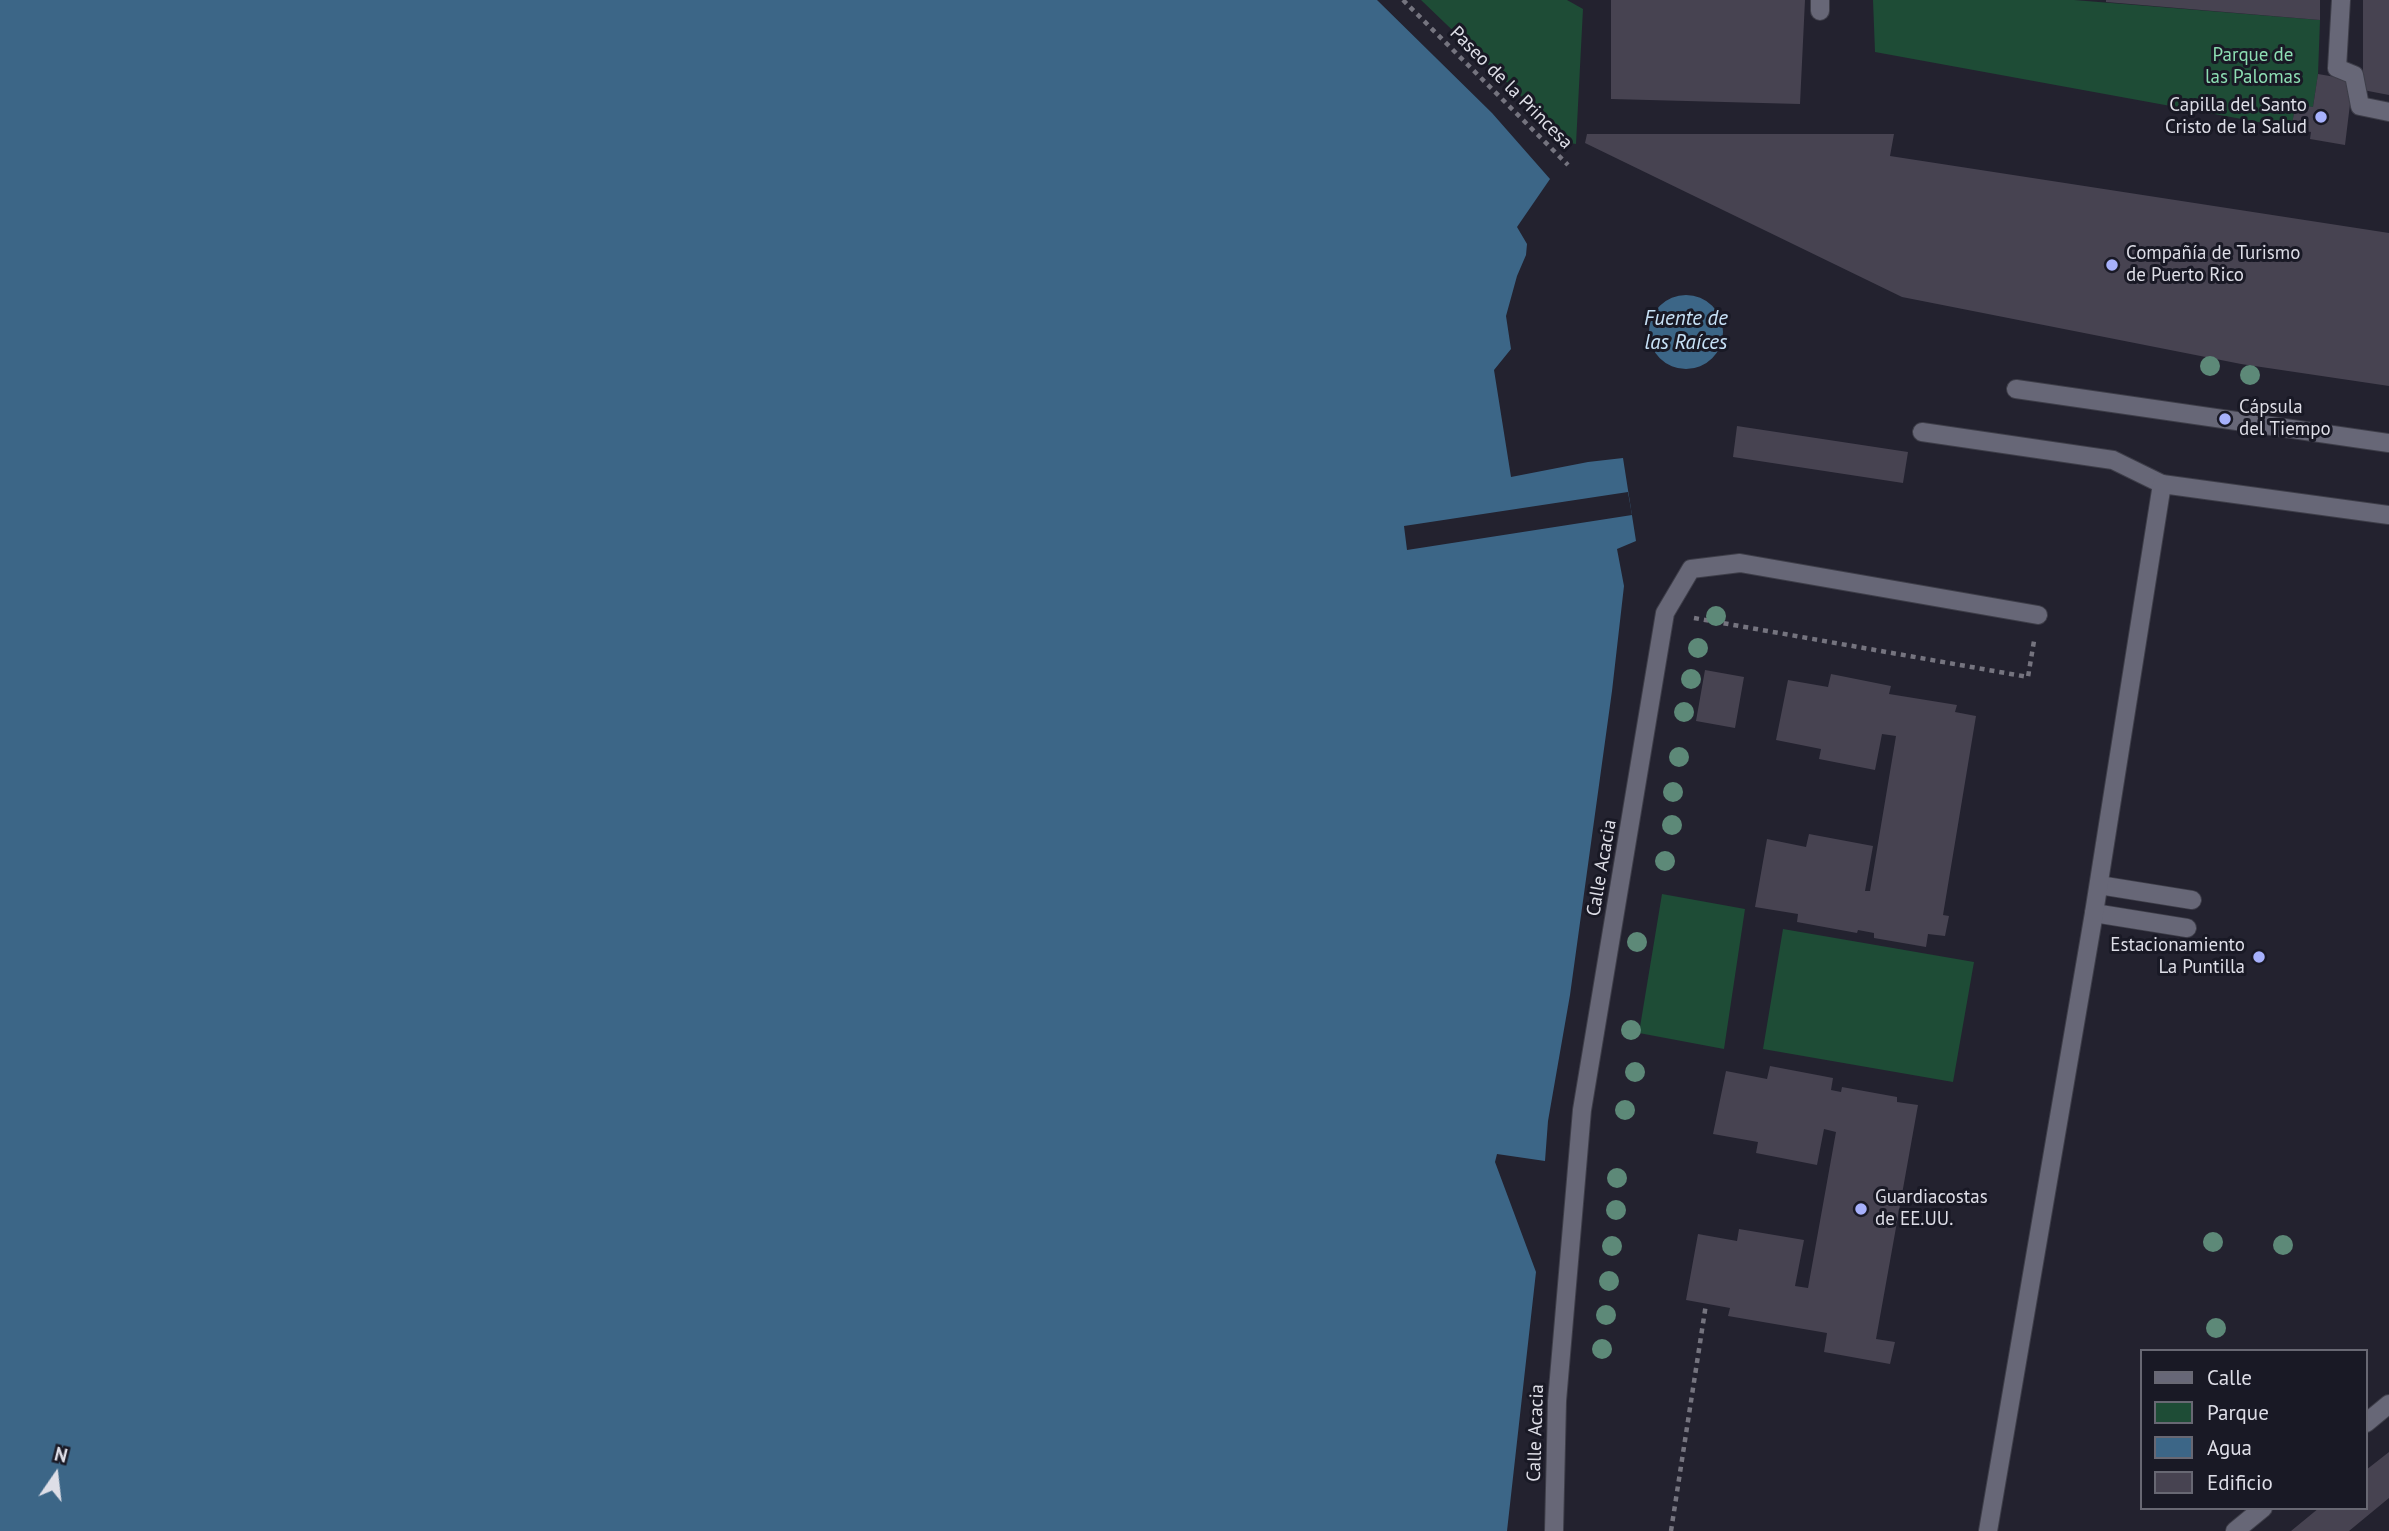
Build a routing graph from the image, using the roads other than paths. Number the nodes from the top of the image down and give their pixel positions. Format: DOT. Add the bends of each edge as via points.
graph roads {
  1 [pos="2341,0"];
  2 [pos="2389,112"];
  3 [pos="2016,389"];
  4 [pos="1922,432"];
  5 [pos="2389,443"];
  6 [pos="2162,484"];
  7 [pos="2389,515"];
  8 [pos="2038,615"];
  9 [pos="2099,885"];
  10 [pos="2192,900"];
  11 [pos="2094,913"];
  12 [pos="2187,928"];
  13 [pos="2389,1404"];
  14 [pos="2368,1421"];
  15 [pos="2261,1510"];
  16 [pos="1554,1531"];
  17 [pos="1988,1531"];
  18 [pos="2235,1531"];
  1 -- 2 [label="street" via="2337,68 2354,75 2360,106"];
  3 -- 5 [label="street"];
  4 -- 6 [label="street" via="2113,460"];
  6 -- 7 [label="street"];
  6 -- 9 [label="street"];
  8 -- 16 [label="street, Calle Acacia" via="1740,563 1691,569 1665,613 1582,1110 1557,1401"];
  9 -- 10 [label="street"];
  9 -- 11 [label="street"];
  11 -- 12 [label="street"];
  11 -- 17 [label="street"];
  13 -- 14 [label="street"];
  15 -- 18 [label="street"];
}
